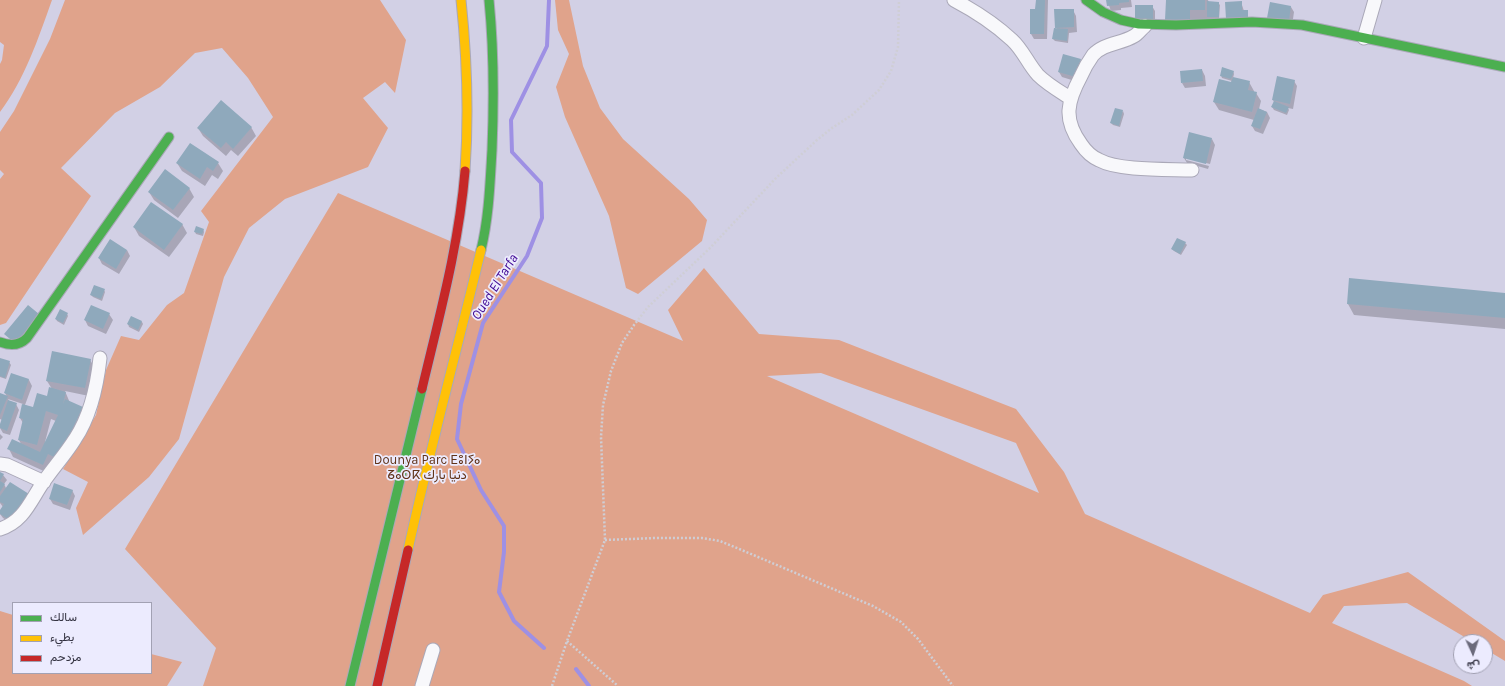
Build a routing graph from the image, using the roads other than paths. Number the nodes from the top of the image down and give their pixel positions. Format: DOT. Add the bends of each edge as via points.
graph roads {
  1 [pos="461,0"];
  2 [pos="489,0"];
  3 [pos="954,0"];
  4 [pos="1086,0"];
  5 [pos="1375,0"];
  6 [pos="1145,26"];
  7 [pos="1364,38"];
  8 [pos="1505,67"];
  9 [pos="1070,98"];
  10 [pos="169,137"];
  11 [pos="1192,170"];
  12 [pos="0,342"];
  13 [pos="100,358"];
  14 [pos="0,464"];
  15 [pos="44,482"];
  16 [pos="0,529"];
  17 [pos="433,650"];
  18 [pos="350,686"];
  19 [pos="377,686"];
  20 [pos="422,686"];
  1 -- 18 [label="main road" via="467,58 468,124 459,223 446,288"];
  2 -- 19 [label="main road" via="493,38 493,119 490,185 482,245 431,447"];
  3 -- 9 [label="street" via="1013,40 1038,75"];
  4 -- 6 [label="main road" via="1117,19"];
  5 -- 7 [label="street"];
  6 -- 7 [label="main road" via="1274,22"];
  6 -- 9 [label="street" via="1133,36 1098,50 1088,63"];
  7 -- 8 [label="main road"];
  9 -- 11 [label="street" via="1070,124 1085,150 1098,160 1115,166"];
  10 -- 12 [label="main road" via="27,338 14,345"];
  13 -- 15 [label="street" via="97,386 89,412 77,438"];
  14 -- 15 [label="street"];
  15 -- 16 [label="street" via="19,519 10,526"];
  17 -- 20 [label="street"];
}
